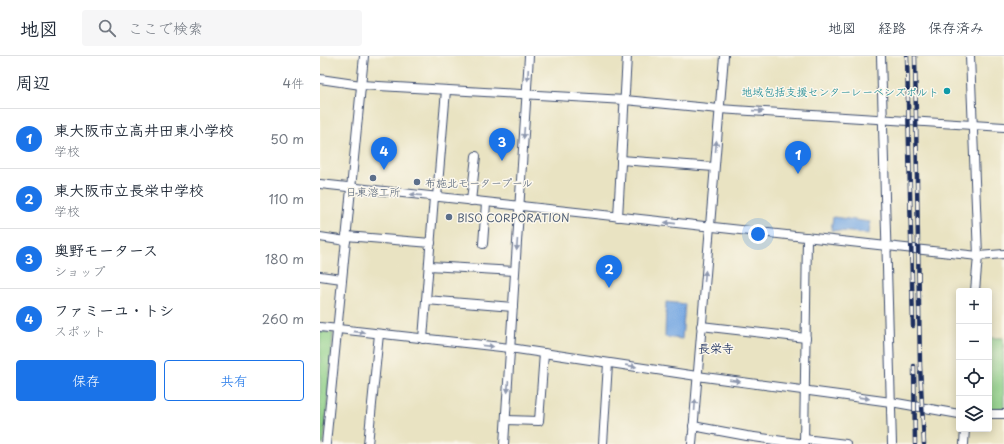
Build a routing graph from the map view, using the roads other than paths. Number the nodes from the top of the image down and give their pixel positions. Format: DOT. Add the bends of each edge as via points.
graph roads {
  1 [pos="364,56"];
  2 [pos="529,56"];
  3 [pos="627,56"];
  4 [pos="724,56"];
  5 [pos="881,56"];
  6 [pos="970,56"];
  7 [pos="320,79"];
  8 [pos="361,85"];
  9 [pos="446,90"];
  10 [pos="527,94"];
  11 [pos="625,100"];
  12 [pos="719,109"];
  13 [pos="883,120"];
  14 [pos="972,124"];
  15 [pos="1004,127"];
  16 [pos="476,156"];
  17 [pos="621,160"];
  18 [pos="714,167"];
  19 [pos="320,184"];
  20 [pos="351,188"];
  21 [pos="435,197"];
  22 [pos="471,201"];
  23 [pos="486,203"];
  24 [pos="519,206"];
  25 [pos="618,218"];
  26 [pos="709,228"];
  27 [pos="320,237"];
  28 [pos="807,237"];
  29 [pos="346,238"];
  30 [pos="431,243"];
  31 [pos="483,244"];
  32 [pos="887,246"];
  33 [pos="1004,254"];
  34 [pos="978,256"];
  35 [pos="429,266"];
  36 [pos="515,271"];
  37 [pos="320,276"];
  38 [pos="342,279"];
  39 [pos="975,288"];
  40 [pos="426,300"];
  41 [pos="513,307"];
  42 [pos="701,326"];
  43 [pos="320,327"];
  44 [pos="338,329"];
  45 [pos="379,334"];
  46 [pos="806,338"];
  47 [pos="423,339"];
  48 [pos="510,348"];
  49 [pos="544,353"];
  50 [pos="608,363"];
  51 [pos="697,376"];
  52 [pos="805,390"];
  53 [pos="891,402"];
  54 [pos="956,413"];
  55 [pos="992,414"];
  56 [pos="1004,414"];
  57 [pos="506,420"];
  58 [pos="693,426"];
  59 [pos="965,432"];
  60 [pos="746,440"];
  61 [pos="804,442"];
  62 [pos="326,444"];
  63 [pos="368,444"];
  64 [pos="504,444"];
  65 [pos="603,444"];
  66 [pos="692,444"];
  67 [pos="846,444"];
  68 [pos="892,444"];
  69 [pos="964,444"];
  1 -- 8 [label="street"];
  2 -- 10 [label="street, one-way"];
  3 -- 11 [label="street"];
  4 -- 12 [label="street"];
  5 -- 13 [label="street"];
  6 -- 14 [label="street"];
  7 -- 8 [label="street"];
  8 -- 9 [label="street"];
  8 -- 20 [label="street"];
  9 -- 10 [label="street"];
  9 -- 21 [label="street"];
  10 -- 11 [label="street"];
  10 -- 24 [label="street, one-way"];
  11 -- 12 [label="street"];
  11 -- 17 [label="street"];
  12 -- 13 [label="street, one-way"];
  18 -- 12 [label="street, one-way"];
  13 -- 14 [label="street"];
  13 -- 32 [label="street"];
  14 -- 15 [label="street"];
  14 -- 34 [label="street"];
  16 -- 22 [label="street"];
  17 -- 18 [label="street"];
  17 -- 25 [label="street"];
  18 -- 26 [label="street"];
  19 -- 20 [label="street"];
  21 -- 20 [label="street, one-way"];
  20 -- 29 [label="street"];
  21 -- 22 [label="street"];
  21 -- 30 [label="street"];
  22 -- 23 [label="street"];
  23 -- 24 [label="street"];
  23 -- 31 [label="street"];
  24 -- 25 [label="street"];
  24 -- 36 [label="street, one-way"];
  26 -- 25 [label="street, one-way"];
  26 -- 28 [label="street"];
  42 -- 26 [label="street, one-way"];
  27 -- 29 [label="street"];
  28 -- 32 [label="street"];
  28 -- 46 [label="street"];
  29 -- 30 [label="street"];
  29 -- 38 [label="street"];
  30 -- 35 [label="street"];
  32 -- 34 [label="street"];
  32 -- 53 [label="street"];
  33 -- 34 [label="street"];
  34 -- 39 [label="street"];
  35 -- 36 [label="street"];
  35 -- 40 [label="street"];
  36 -- 41 [label="street"];
  37 -- 38 [label="street"];
  38 -- 44 [label="street"];
  40 -- 41 [label="street"];
  40 -- 47 [label="street"];
  41 -- 48 [label="street"];
  42 -- 46 [label="street"];
  42 -- 51 [label="street"];
  43 -- 44 [label="street"];
  44 -- 45 [label="street, one-way"];
  44 -- 62 [label="street"];
  45 -- 47 [label="street"];
  45 -- 63 [label="street"];
  46 -- 52 [label="street"];
  47 -- 48 [label="street, one-way"];
  48 -- 49 [label="street"];
  48 -- 57 [label="street, one-way"];
  49 -- 50 [label="street"];
  49 -- 57 [label="street" via="539,421"];
  50 -- 51 [label="street, one-way"];
  50 -- 65 [label="street"];
  51 -- 52 [label="street, one-way"];
  58 -- 51 [label="street, one-way"];
  52 -- 53 [label="street, one-way"];
  52 -- 61 [label="street"];
  53 -- 54 [label="street"];
  53 -- 68 [label="street"];
  55 -- 56 [label="street"];
  57 -- 64 [label="street"];
  58 -- 60 [label="street"];
  58 -- 66 [label="street"];
  59 -- 69 [label="street"];
  60 -- 61 [label="street"];
  61 -- 67 [label="street"];
}
